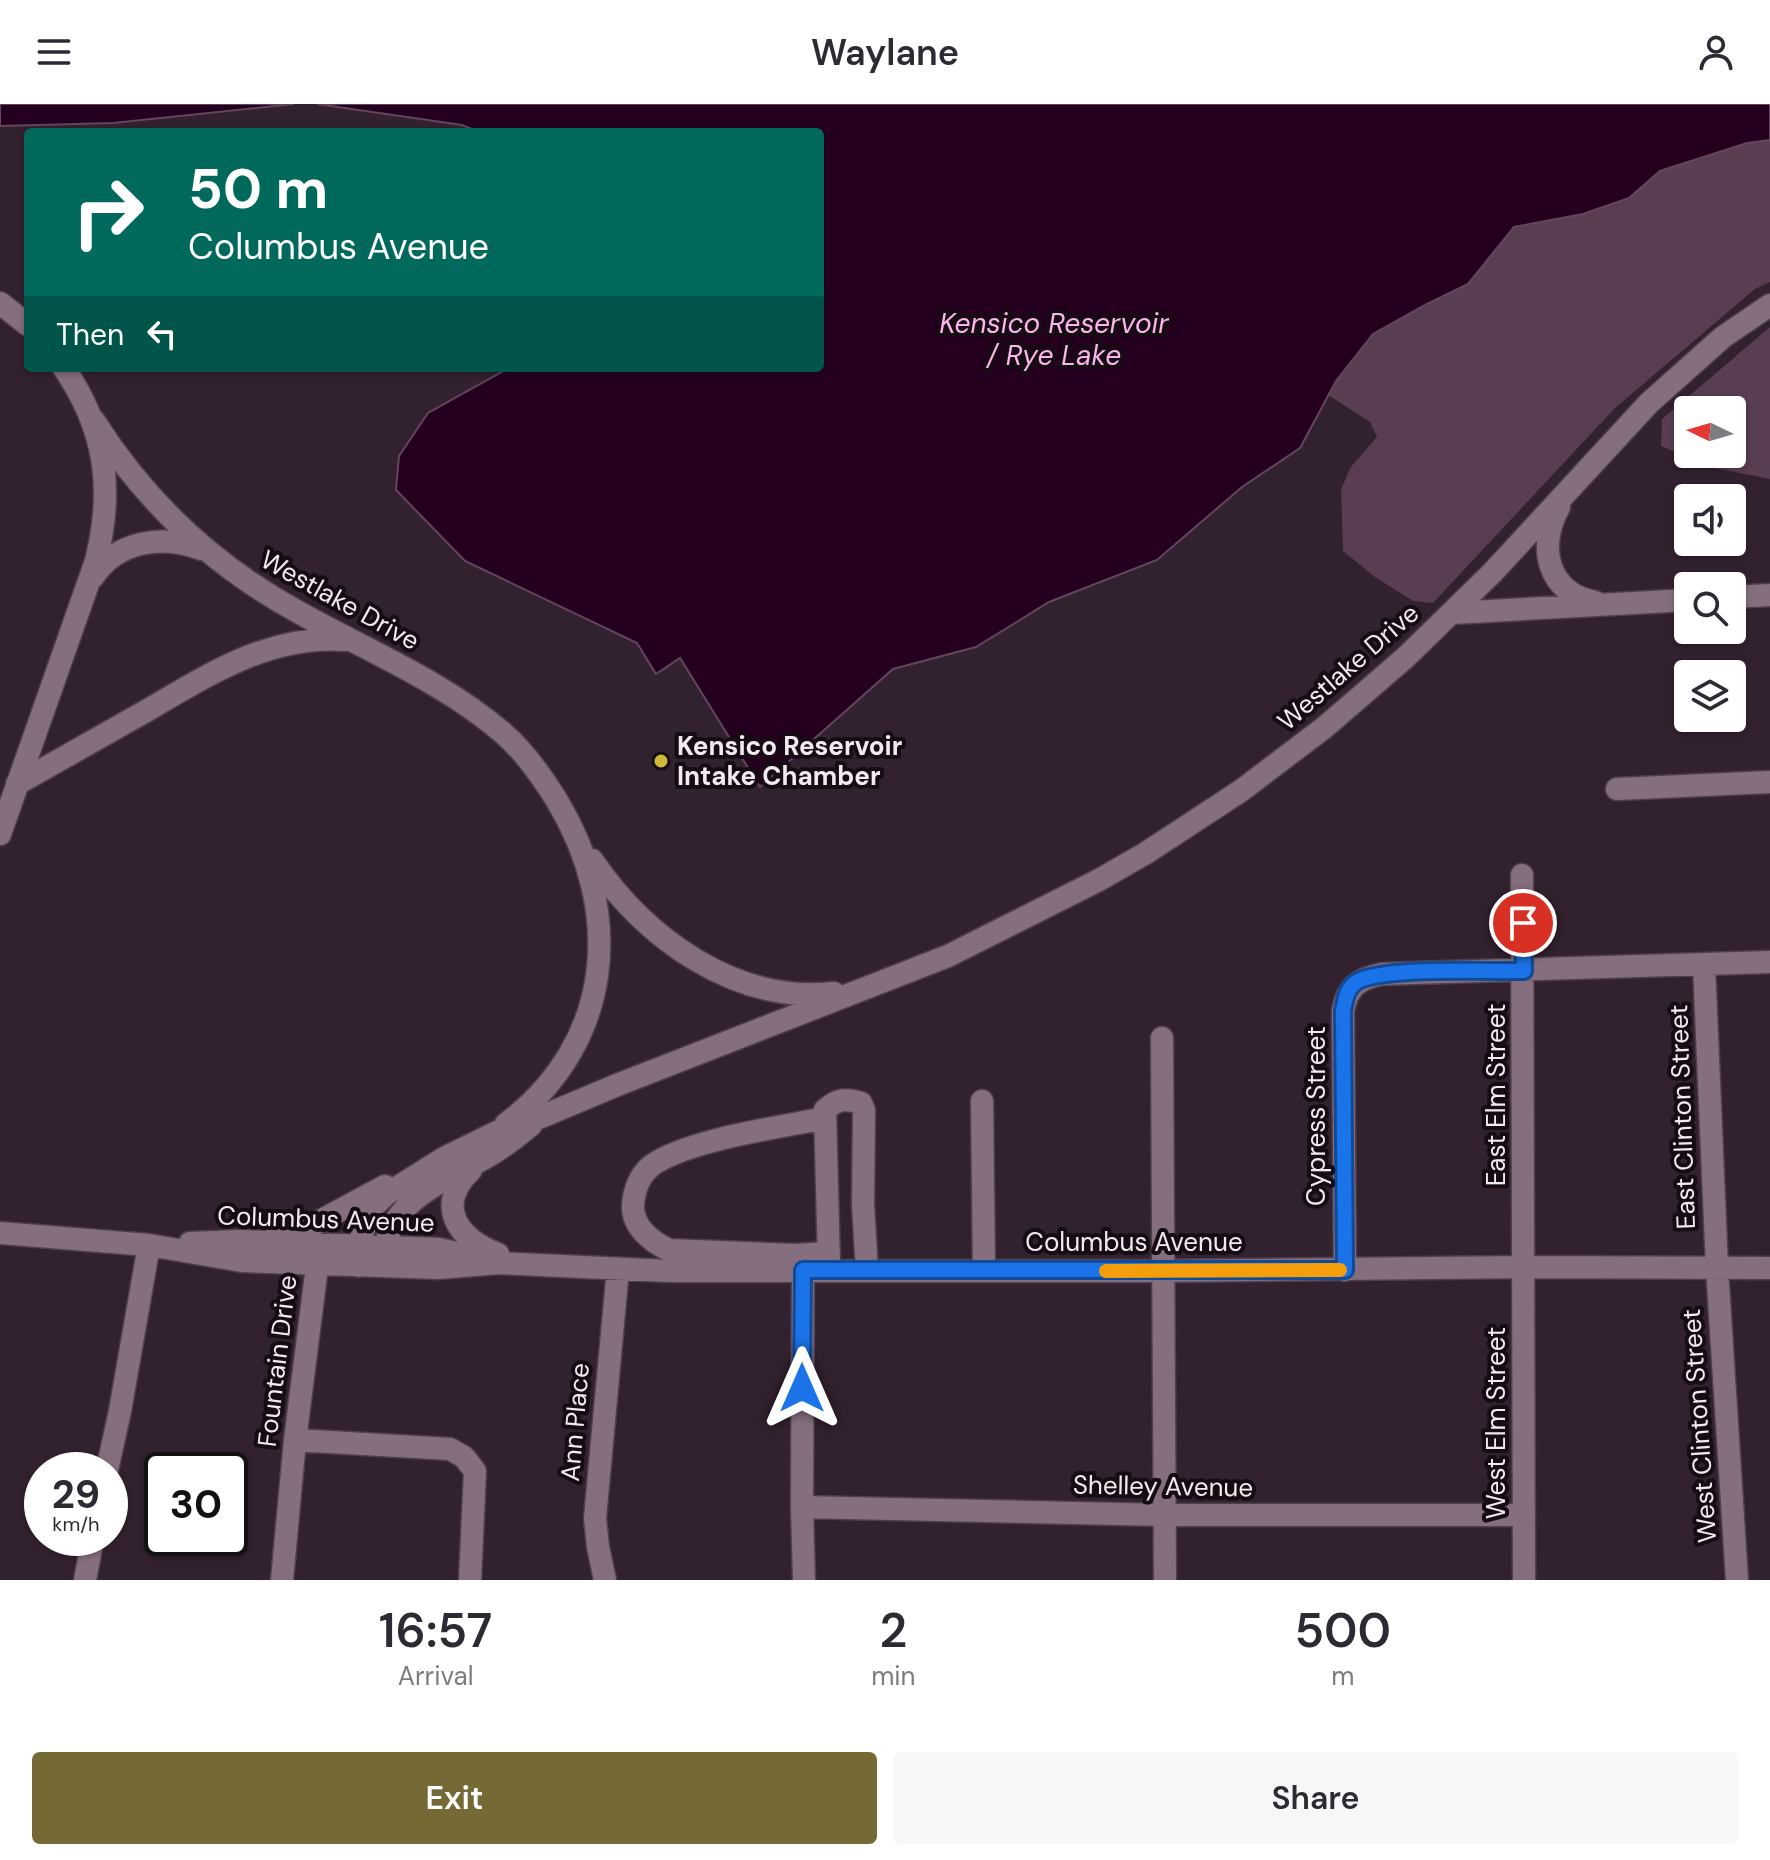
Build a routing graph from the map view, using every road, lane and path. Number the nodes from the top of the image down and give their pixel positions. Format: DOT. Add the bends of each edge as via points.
graph roads {
  1 [pos="0,303"];
  2 [pos="1770,305"];
  3 [pos="24,322"];
  4 [pos="66,372"];
  5 [pos="94,421"];
  6 [pos="1570,487"];
  7 [pos="204,550"];
  8 [pos="86,588"];
  9 [pos="1770,595"];
  10 [pos="1746,596"];
  11 [pos="1674,601"];
  12 [pos="1608,604"];
  13 [pos="1453,613"];
  14 [pos="350,640"];
  15 [pos="1770,782"];
  16 [pos="17,784"];
  17 [pos="1617,789"];
  18 [pos="566,817"];
  19 [pos="0,834"];
  20 [pos="1522,875"];
  21 [pos="1770,962"];
  22 [pos="1704,965"];
  23 [pos="1524,971"];
  24 [pos="893,978"];
  25 [pos="1162,1038"];
  26 [pos="982,1101"];
  27 [pos="825,1118"];
  28 [pos="485,1147"];
  29 [pos="444,1158"];
  30 [pos="0,1233"];
  31 [pos="241,1241"];
  32 [pos="149,1245"];
  33 [pos="319,1254"];
  34 [pos="359,1256"];
  35 [pos="383,1256"];
  36 [pos="829,1261"];
  37 [pos="529,1265"];
  38 [pos="1523,1267"];
  39 [pos="1717,1268"];
  40 [pos="1770,1268"];
  41 [pos="618,1269"];
  42 [pos="803,1270"];
  43 [pos="867,1270"];
  44 [pos="984,1270"];
  45 [pos="1345,1270"];
  46 [pos="1163,1271"];
  47 [pos="295,1440"];
  48 [pos="111,1452"];
  49 [pos="802,1507"];
  50 [pos="1165,1515"];
  51 [pos="1524,1515"];
  52 [pos="90,1556"];
  53 [pos="85,1580"];
  54 [pos="282,1580"];
  55 [pos="470,1580"];
  56 [pos="605,1580"];
  57 [pos="804,1580"];
  58 [pos="1165,1580"];
  59 [pos="1524,1580"];
  60 [pos="1737,1580"];
  1 -- 3 [label="street"];
  2 -- 6 [label="street, Westlake Drive" via="1684,369"];
  4 -- 5 [label="street, Westlake Drive"];
  5 -- 7 [label="street, Westlake Drive" via="133,478"];
  5 -- 8 [label="street, Westlake Drive" via="102,448 106,506"];
  6 -- 12 [label="street" via="1549,532 1550,564 1567,590 1580,599"];
  6 -- 13 [label="street, Westlake Drive"];
  7 -- 8 [label="street" via="172,541 137,545 105,561"];
  7 -- 14 [label="street, Westlake Drive"];
  8 -- 16 [label="street, Westlake Drive"];
  9 -- 10 [label="street"];
  11 -- 12 [label="street"];
  12 -- 13 [label="street"];
  13 -- 24 [label="street, Westlake Drive" via="1325,727 1183,829 1052,906"];
  14 -- 16 [label="street" via="302,640 233,663"];
  14 -- 18 [label="street, Westlake Drive" via="454,697 505,735 529,759"];
  15 -- 17 [label="street"];
  16 -- 19 [label="street, Westlake Drive"];
  18 -- 24 [label="street, Westlake Drive" via="625,903 671,943 728,976 758,988 815,995"];
  18 -- 28 [label="street, Westlake Drive" via="593,883 600,919 595,985 560,1069"];
  20 -- 23 [label="street, East Elm Street"];
  21 -- 22 [label="street"];
  22 -- 23 [label="street"];
  22 -- 39 [label="street, East Clinton Street"];
  23 -- 38 [label="street, East Elm Street"];
  23 -- 45 [label="street, Cypress Street" via="1372,976 1350,989 1343,1011"];
  24 -- 28 [label="street, Westlake Drive" via="617,1085"];
  25 -- 46 [label="street"];
  26 -- 44 [label="street"];
  27 -- 36 [label="street"];
  27 -- 36 [label="street" via="663,1159 636,1186 632,1208 652,1242 669,1250"];
  27 -- 43 [label="street" via="825,1110 835,1101 861,1103 864,1110"];
  28 -- 29 [label="street"];
  28 -- 35 [label="street" via="416,1197 395,1220"];
  28 -- 37 [label="street" via="456,1189 452,1202 457,1226 476,1244"];
  29 -- 31 [label="street" via="309,1227"];
  29 -- 34 [label="street" via="374,1206"];
  30 -- 32 [label="street, Columbus Avenue"];
  31 -- 32 [label="street, Columbus Avenue"];
  31 -- 33 [label="street, Columbus Avenue"];
  32 -- 33 [label="street, Columbus Avenue" via="242,1261"];
  32 -- 48 [label="street"];
  33 -- 34 [label="street, Columbus Avenue"];
  33 -- 47 [label="street, Fountain Drive"];
  34 -- 35 [label="street, Columbus Avenue"];
  35 -- 37 [label="street, Columbus Avenue" via="438,1268"];
  36 -- 42 [label="street, Columbus Avenue"];
  36 -- 43 [label="street, Columbus Avenue"];
  37 -- 41 [label="street, Columbus Avenue"];
  38 -- 39 [label="street, Columbus Avenue"];
  38 -- 45 [label="street, Columbus Avenue"];
  38 -- 51 [label="street, West Elm Street"];
  39 -- 40 [label="street, Columbus Avenue"];
  39 -- 60 [label="street, West Clinton Street"];
  41 -- 42 [label="street, Columbus Avenue"];
  41 -- 56 [label="street, Ann Place" via="595,1518"];
  42 -- 49 [label="street"];
  43 -- 44 [label="street, Columbus Avenue"];
  44 -- 46 [label="street, Columbus Avenue"];
  45 -- 46 [label="street, Columbus Avenue"];
  46 -- 50 [label="street"];
  47 -- 54 [label="street, Fountain Drive"];
  47 -- 55 [label="street" via="450,1449 464,1457 475,1471"];
  49 -- 50 [label="street, Shelley Avenue"];
  49 -- 57 [label="street"];
  50 -- 51 [label="street, Shelley Avenue"];
  50 -- 58 [label="street"];
  51 -- 59 [label="street, West Elm Street"];
  52 -- 53 [label="street"];
}
